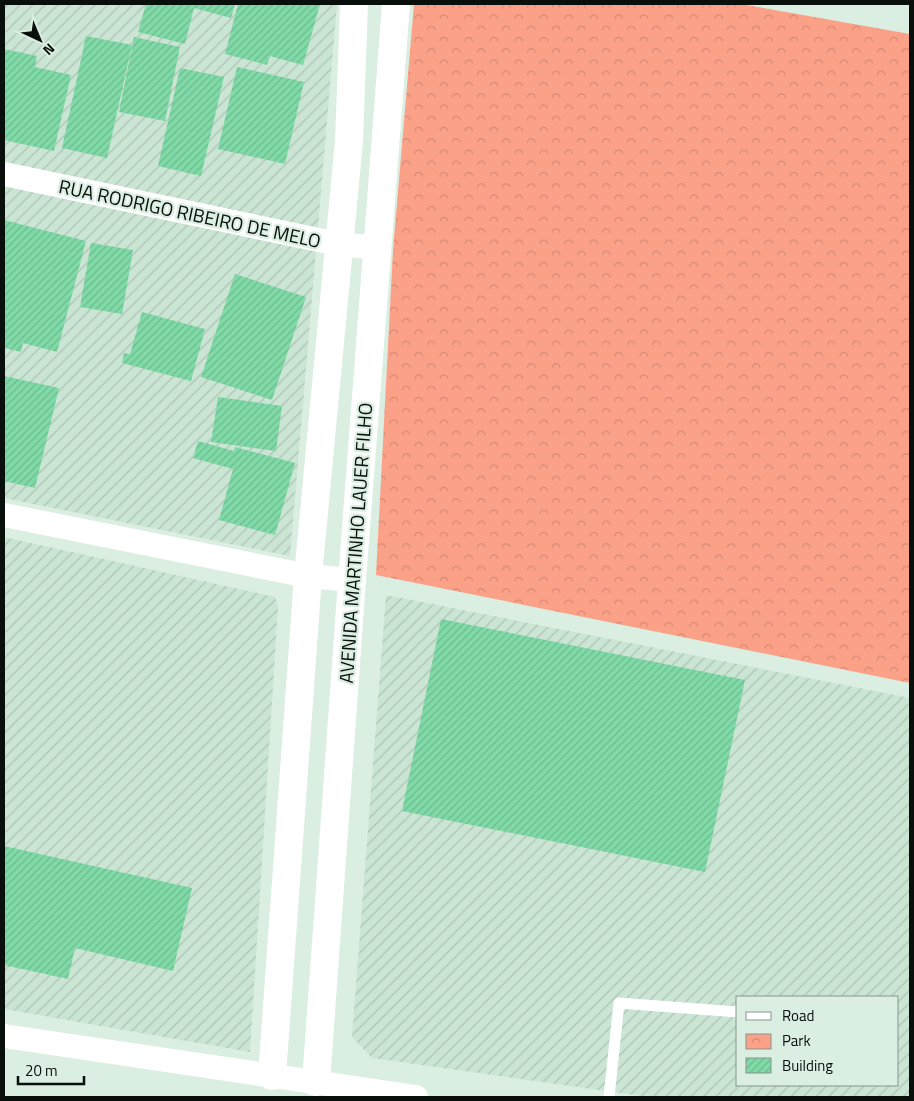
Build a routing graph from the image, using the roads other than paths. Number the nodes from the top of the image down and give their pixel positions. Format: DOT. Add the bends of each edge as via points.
graph roads {
  1 [pos="354,4"];
  2 [pos="396,4"];
  3 [pos="4,174"];
  4 [pos="338,244"];
  5 [pos="378,248"];
  6 [pos="4,515"];
  7 [pos="308,576"];
  8 [pos="352,580"];
  9 [pos="736,1012"];
  10 [pos="4,1036"];
  11 [pos="272,1076"];
  12 [pos="316,1082"];
  13 [pos="416,1097"];
  14 [pos="609,1097"];
  1 -- 4 [label="street" via="349,141"];
  2 -- 5 [label="street, AVENIDA MARTINHO LAUER FILHO"];
  3 -- 4 [label="street, RUA RODRIGO RIBEIRO DE MELO"];
  4 -- 5 [label="street, RUA RODRIGO RIBEIRO DE MELO"];
  4 -- 7 [label="street"];
  5 -- 8 [label="street, AVENIDA MARTINHO LAUER FILHO"];
  6 -- 7 [label="street"];
  7 -- 8 [label="street"];
  7 -- 11 [label="street"];
  8 -- 12 [label="street, AVENIDA MARTINHO LAUER FILHO"];
  9 -- 14 [label="lane" via="619,1003"];
  10 -- 11 [label="street"];
  11 -- 12 [label="street"];
  12 -- 13 [label="street"];
}
